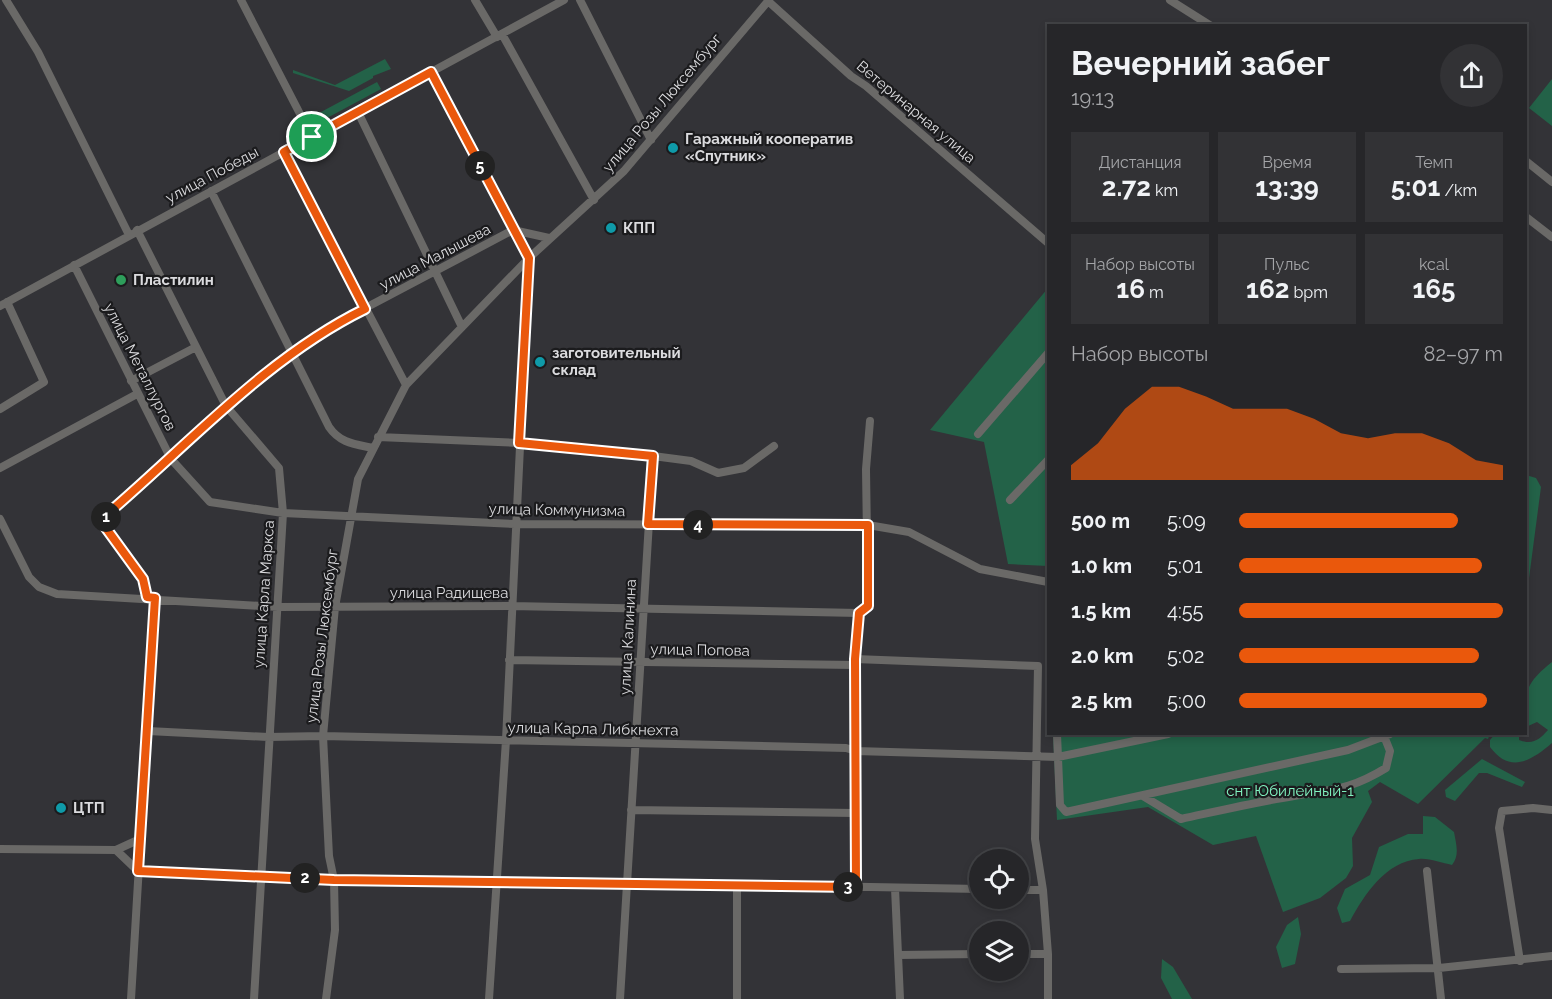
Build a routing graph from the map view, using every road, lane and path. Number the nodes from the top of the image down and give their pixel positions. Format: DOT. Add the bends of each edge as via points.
graph roads {
  1 [pos="6,0"];
  2 [pos="241,0"];
  3 [pos="475,0"];
  4 [pos="564,0"];
  5 [pos="580,0"];
  6 [pos="768,0"];
  7 [pos="1170,0"];
  8 [pos="1208,24"];
  9 [pos="499,36"];
  10 [pos="431,72"];
  11 [pos="358,112"];
  12 [pos="312,137"];
  13 [pos="651,140"];
  14 [pos="284,152"];
  15 [pos="1527,162"];
  16 [pos="1552,182"];
  17 [pos="211,191"];
  18 [pos="594,200"];
  19 [pos="1527,218"];
  20 [pos="137,230"];
  21 [pos="513,231"];
  22 [pos="129,235"];
  23 [pos="1552,237"];
  24 [pos="549,238"];
  25 [pos="1047,242"];
  26 [pos="529,258"];
  27 [pos="74,265"];
  28 [pos="436,271"];
  29 [pos="3,304"];
  30 [pos="365,309"];
  31 [pos="461,325"];
  32 [pos="196,347"];
  33 [pos="1047,354"];
  34 [pos="292,355"];
  35 [pos="131,381"];
  36 [pos="406,384"];
  37 [pos="137,394"];
  38 [pos="226,406"];
  39 [pos="0,409"];
  40 [pos="870,421"];
  41 [pos="978,434"];
  42 [pos="378,437"];
  43 [pos="519,443"];
  44 [pos="774,446"];
  45 [pos="373,448"];
  46 [pos="653,456"];
  47 [pos="171,459"];
  48 [pos="1047,461"];
  49 [pos="0,468"];
  50 [pos="1010,500"];
  51 [pos="283,513"];
  52 [pos="351,515"];
  53 [pos="0,519"];
  54 [pos="515,524"];
  55 [pos="648,524"];
  56 [pos="868,525"];
  57 [pos="1047,582"];
  58 [pos="151,598"];
  59 [pos="511,606"];
  60 [pos="278,607"];
  61 [pos="336,607"];
  62 [pos="643,608"];
  63 [pos="859,613"];
  64 [pos="509,660"];
  65 [pos="855,662"];
  66 [pos="640,663"];
  67 [pos="148,730"];
  68 [pos="323,735"];
  69 [pos="1057,735"];
  70 [pos="1163,735"];
  71 [pos="1387,735"];
  72 [pos="268,737"];
  73 [pos="506,740"];
  74 [pos="636,743"];
  75 [pos="856,751"];
  76 [pos="1036,757"];
  77 [pos="1058,757"];
  78 [pos="1143,796"];
  79 [pos="631,810"];
  80 [pos="1552,810"];
  81 [pos="855,813"];
  82 [pos="141,839"];
  83 [pos="0,849"];
  84 [pos="116,850"];
  85 [pos="138,871"];
  86 [pos="1427,871"];
  87 [pos="262,875"];
  88 [pos="334,880"];
  89 [pos="497,880"];
  90 [pos="626,882"];
  91 [pos="737,886"];
  92 [pos="856,887"];
  93 [pos="895,888"];
  94 [pos="969,890"];
  95 [pos="1029,890"];
  96 [pos="1043,890"];
  97 [pos="969,954"];
  98 [pos="1029,954"];
  99 [pos="1048,954"];
  100 [pos="898,955"];
  101 [pos="1552,956"];
  102 [pos="1520,961"];
  103 [pos="1439,968"];
  104 [pos="1341,969"];
  105 [pos="131,999"];
  106 [pos="254,999"];
  107 [pos="326,999"];
  108 [pos="489,999"];
  109 [pos="620,999"];
  110 [pos="737,999"];
  111 [pos="900,999"];
  112 [pos="1048,999"];
  113 [pos="1442,999"];
  1 -- 22 [label="street" via="38,52"];
  2 -- 12 [label="street"];
  3 -- 9 [label="street"];
  4 -- 9 [label="street, улица Победы"];
  5 -- 13 [label="street"];
  6 -- 13 [label="street, улица Розы Люксембург"];
  6 -- 25 [label="street, Ветеринарная улица"];
  7 -- 8 [label="street"];
  9 -- 10 [label="street, улица Победы"];
  9 -- 18 [label="street"];
  10 -- 11 [label="street, улица Победы"];
  10 -- 21 [label="street"];
  11 -- 12 [label="street, улица Победы"];
  11 -- 28 [label="street"];
  12 -- 14 [label="street, улица Победы"];
  13 -- 18 [label="street, улица Розы Люксембург"];
  14 -- 17 [label="street, улица Победы"];
  14 -- 30 [label="street"];
  15 -- 16 [label="street"];
  17 -- 20 [label="street, улица Победы"];
  17 -- 34 [label="street"];
  18 -- 24 [label="street, улица Розы Люксембург"];
  19 -- 23 [label="street"];
  20 -- 22 [label="street, улица Победы"];
  20 -- 32 [label="street, улица Карла Маркса"];
  21 -- 24 [label="street, улица Малышева"];
  21 -- 26 [label="street"];
  21 -- 28 [label="street, улица Малышева"];
  22 -- 27 [label="street, улица Победы"];
  24 -- 26 [label="street, улица Розы Люксембург"];
  26 -- 31 [label="street, улица Розы Люксембург"];
  26 -- 43 [label="street"];
  27 -- 29 [label="street, улица Победы"];
  27 -- 35 [label="street, улица Металлургов"];
  28 -- 30 [label="street, улица Малышева"];
  28 -- 31 [label="street"];
  29 -- 39 [label="street" via="44,382"];
  30 -- 34 [label="street, улица Малышева"];
  30 -- 36 [label="street"];
  31 -- 36 [label="street, улица Розы Люксембург"];
  32 -- 35 [label="street"];
  32 -- 38 [label="street, улица Карла Маркса"];
  33 -- 41 [label="street"];
  34 -- 38 [label="street, улица Малышева"];
  34 -- 45 [label="street" via="336,438"];
  35 -- 37 [label="street, улица Металлургов"];
  36 -- 42 [label="street, улица Розы Люксембург"];
  37 -- 47 [label="street, улица Металлургов"];
  37 -- 49 [label="street"];
  38 -- 47 [label="street, улица Малышева"];
  38 -- 51 [label="street, улица Карла Маркса" via="279,468"];
  40 -- 56 [label="street" via="866,469"];
  42 -- 43 [label="street"];
  42 -- 45 [label="street, улица Розы Люксембург"];
  43 -- 46 [label="street"];
  43 -- 54 [label="street"];
  44 -- 46 [label="street" via="744,468 722,473 691,460"];
  45 -- 52 [label="street, улица Розы Люксембург" via="358,479"];
  46 -- 55 [label="street, улица Калинина"];
  47 -- 51 [label="street, улица Металлургов" via="210,502"];
  47 -- 58 [label="street, улица Малышева" via="106,515 103,524 143,579"];
  48 -- 50 [label="street"];
  51 -- 52 [label="street, улица Коммунизма"];
  51 -- 60 [label="street, улица Карла Маркса"];
  52 -- 54 [label="street, улица Коммунизма"];
  52 -- 61 [label="street, улица Розы Люксембург"];
  53 -- 58 [label="street, улица Радищева" via="29,577 39,588 57,594"];
  54 -- 55 [label="street, улица Коммунизма"];
  54 -- 59 [label="street"];
  55 -- 56 [label="street, улица Коммунизма"];
  55 -- 62 [label="street, улица Калинина"];
  56 -- 57 [label="street, улица Коммунизма" via="909,532 980,569"];
  56 -- 63 [label="street" via="868,606"];
  58 -- 60 [label="street, улица Радищева"];
  58 -- 67 [label="street"];
  59 -- 61 [label="street, улица Радищева"];
  59 -- 62 [label="street, улица Радищева"];
  59 -- 64 [label="street"];
  60 -- 61 [label="street, улица Радищева"];
  60 -- 72 [label="street, улица Карла Маркса"];
  61 -- 68 [label="street, улица Розы Люксембург"];
  62 -- 63 [label="street, улица Радищева"];
  62 -- 66 [label="street, улица Калинина"];
  63 -- 65 [label="street"];
  64 -- 66 [label="street, улица Попова"];
  64 -- 73 [label="street"];
  65 -- 66 [label="street, улица Попова"];
  65 -- 75 [label="street"];
  65 -- 76 [label="street, улица Попова" via="1038,666"];
  66 -- 74 [label="street, улица Калинина"];
  67 -- 72 [label="street, улица Карла Либкнехта"];
  67 -- 82 [label="street"];
  68 -- 72 [label="street, улица Карла Либкнехта"];
  68 -- 73 [label="street, улица Карла Либкнехта"];
  68 -- 88 [label="street, улица Розы Люксембург" via="329,856"];
  69 -- 77 [label="street"];
  70 -- 77 [label="street, улица Карла Либкнехта"];
  71 -- 78 [label="street" via="1348,750"];
  71 -- 78 [label="street" via="1390,751 1386,768 1363,782 1330,792 1296,795 1180,819"];
  72 -- 87 [label="street, улица Карла Маркса"];
  73 -- 74 [label="street, улица Карла Либкнехта"];
  73 -- 89 [label="street"];
  74 -- 75 [label="street, улица Карла Либкнехта"];
  74 -- 79 [label="street, улица Калинина"];
  75 -- 76 [label="street, улица Карла Либкнехта"];
  75 -- 81 [label="street"];
  76 -- 77 [label="street, улица Карла Либкнехта"];
  76 -- 96 [label="street" via="1035,839"];
  77 -- 78 [label="street" via="1060,805 1066,812"];
  79 -- 81 [label="street"];
  79 -- 90 [label="street, улица Калинина"];
  80 -- 102 [label="street" via="1533,807 1502,811 1499,828"];
  81 -- 92 [label="street"];
  82 -- 84 [label="street"];
  82 -- 85 [label="street"];
  83 -- 84 [label="street"];
  84 -- 85 [label="street"];
  85 -- 87 [label="street"];
  85 -- 105 [label="street"];
  86 -- 103 [label="street"];
  87 -- 88 [label="street"];
  87 -- 106 [label="street, улица Карла Маркса"];
  88 -- 89 [label="street"];
  88 -- 107 [label="street, улица Розы Люксембург" via="335,930"];
  89 -- 90 [label="street"];
  89 -- 108 [label="street"];
  90 -- 91 [label="street"];
  90 -- 109 [label="street, улица Калинина"];
  91 -- 92 [label="street"];
  91 -- 110 [label="street"];
  92 -- 93 [label="street"];
  93 -- 94 [label="street"];
  93 -- 100 [label="street"];
  95 -- 96 [label="street"];
  96 -- 99 [label="street"];
  97 -- 100 [label="street"];
  98 -- 99 [label="street"];
  99 -- 112 [label="street"];
  100 -- 111 [label="street"];
  101 -- 102 [label="street"];
  102 -- 103 [label="street"];
  103 -- 104 [label="street"];
  103 -- 113 [label="street"];
}
